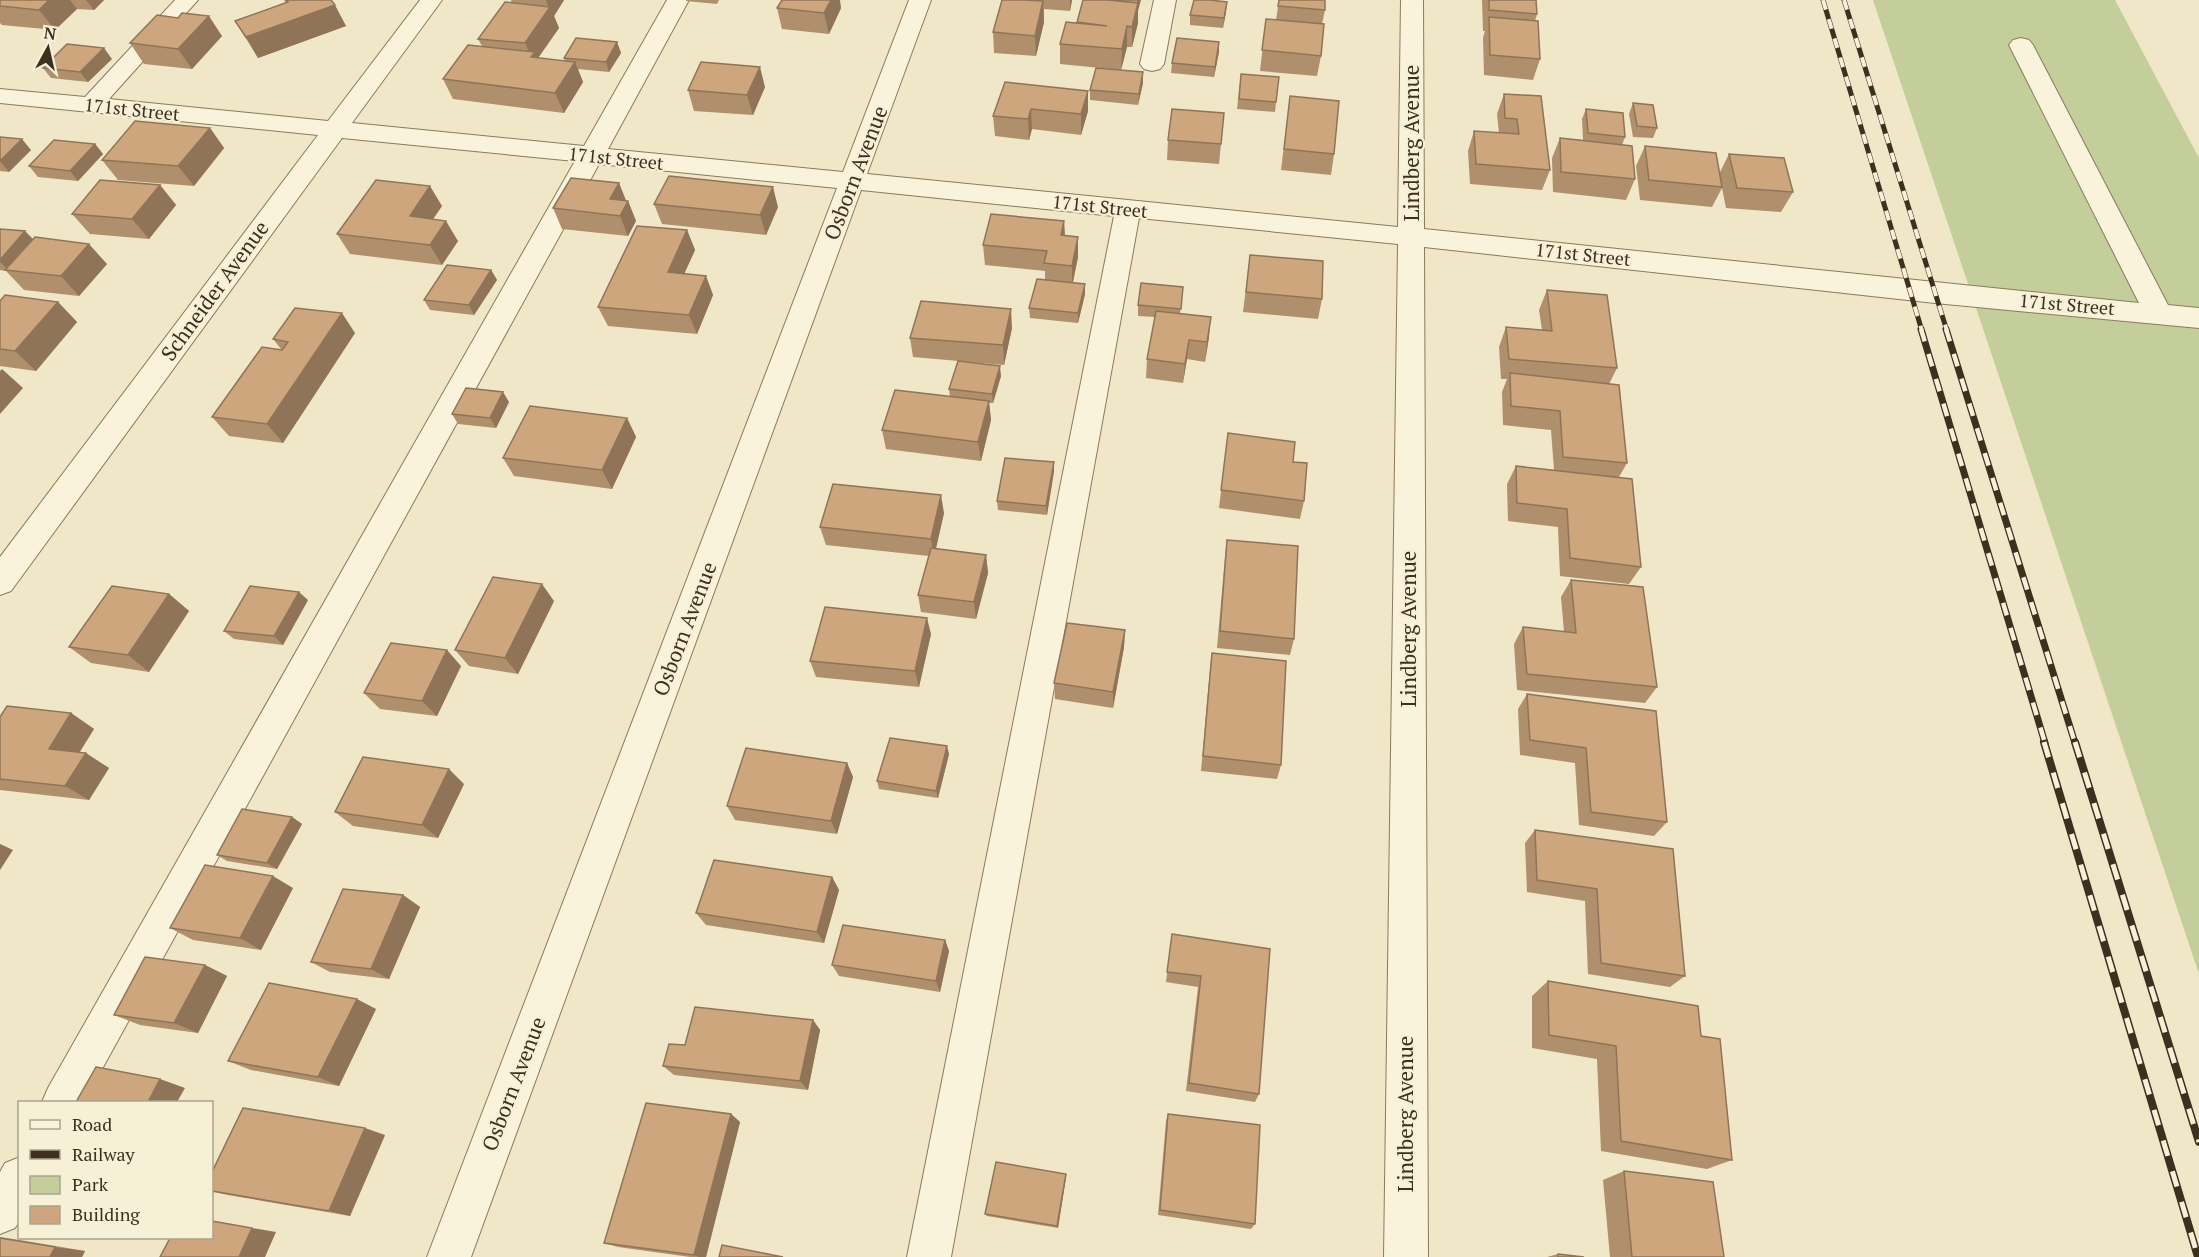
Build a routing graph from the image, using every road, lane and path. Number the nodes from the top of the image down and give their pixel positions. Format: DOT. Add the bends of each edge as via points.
graph roads {
  1 [pos="187,0"];
  2 [pos="431,0"];
  3 [pos="678,0"];
  4 [pos="920,0"];
  5 [pos="1165,0"];
  6 [pos="1412,0"];
  7 [pos="2021,45"];
  8 [pos="1152,64"];
  9 [pos="0,96"];
  10 [pos="90,106"];
  11 [pos="333,131"];
  12 [pos="591,157"];
  13 [pos="852,183"];
  14 [pos="1128,210"];
  15 [pos="1412,237"];
  16 [pos="2158,314"];
  17 [pos="2199,318"];
  18 [pos="0,582"];
  19 [pos="63,1101"];
  20 [pos="18,1182"];
  21 [pos="0,1213"];
  22 [pos="449,1257"];
  23 [pos="929,1257"];
  24 [pos="1406,1257"];
  1 -- 10 [label="street"];
  2 -- 11 [label="street, Schneider Avenue"];
  3 -- 12 [label="street"];
  4 -- 13 [label="street, Osborn Avenue"];
  5 -- 8 [label="street"];
  6 -- 15 [label="street, Lindberg Avenue"];
  7 -- 16 [label="street"];
  9 -- 10 [label="street, 171st Street"];
  10 -- 11 [label="street, 171st Street"];
  11 -- 12 [label="street, 171st Street"];
  11 -- 18 [label="street, Schneider Avenue"];
  12 -- 13 [label="street, 171st Street"];
  12 -- 19 [label="street"];
  13 -- 14 [label="street, 171st Street"];
  13 -- 22 [label="street, Osborn Avenue"];
  14 -- 15 [label="street, 171st Street"];
  14 -- 23 [label="street"];
  15 -- 16 [label="street, 171st Street"];
  15 -- 24 [label="street, Lindberg Avenue"];
  16 -- 17 [label="street, 171st Street"];
  20 -- 21 [label="street"];
}
